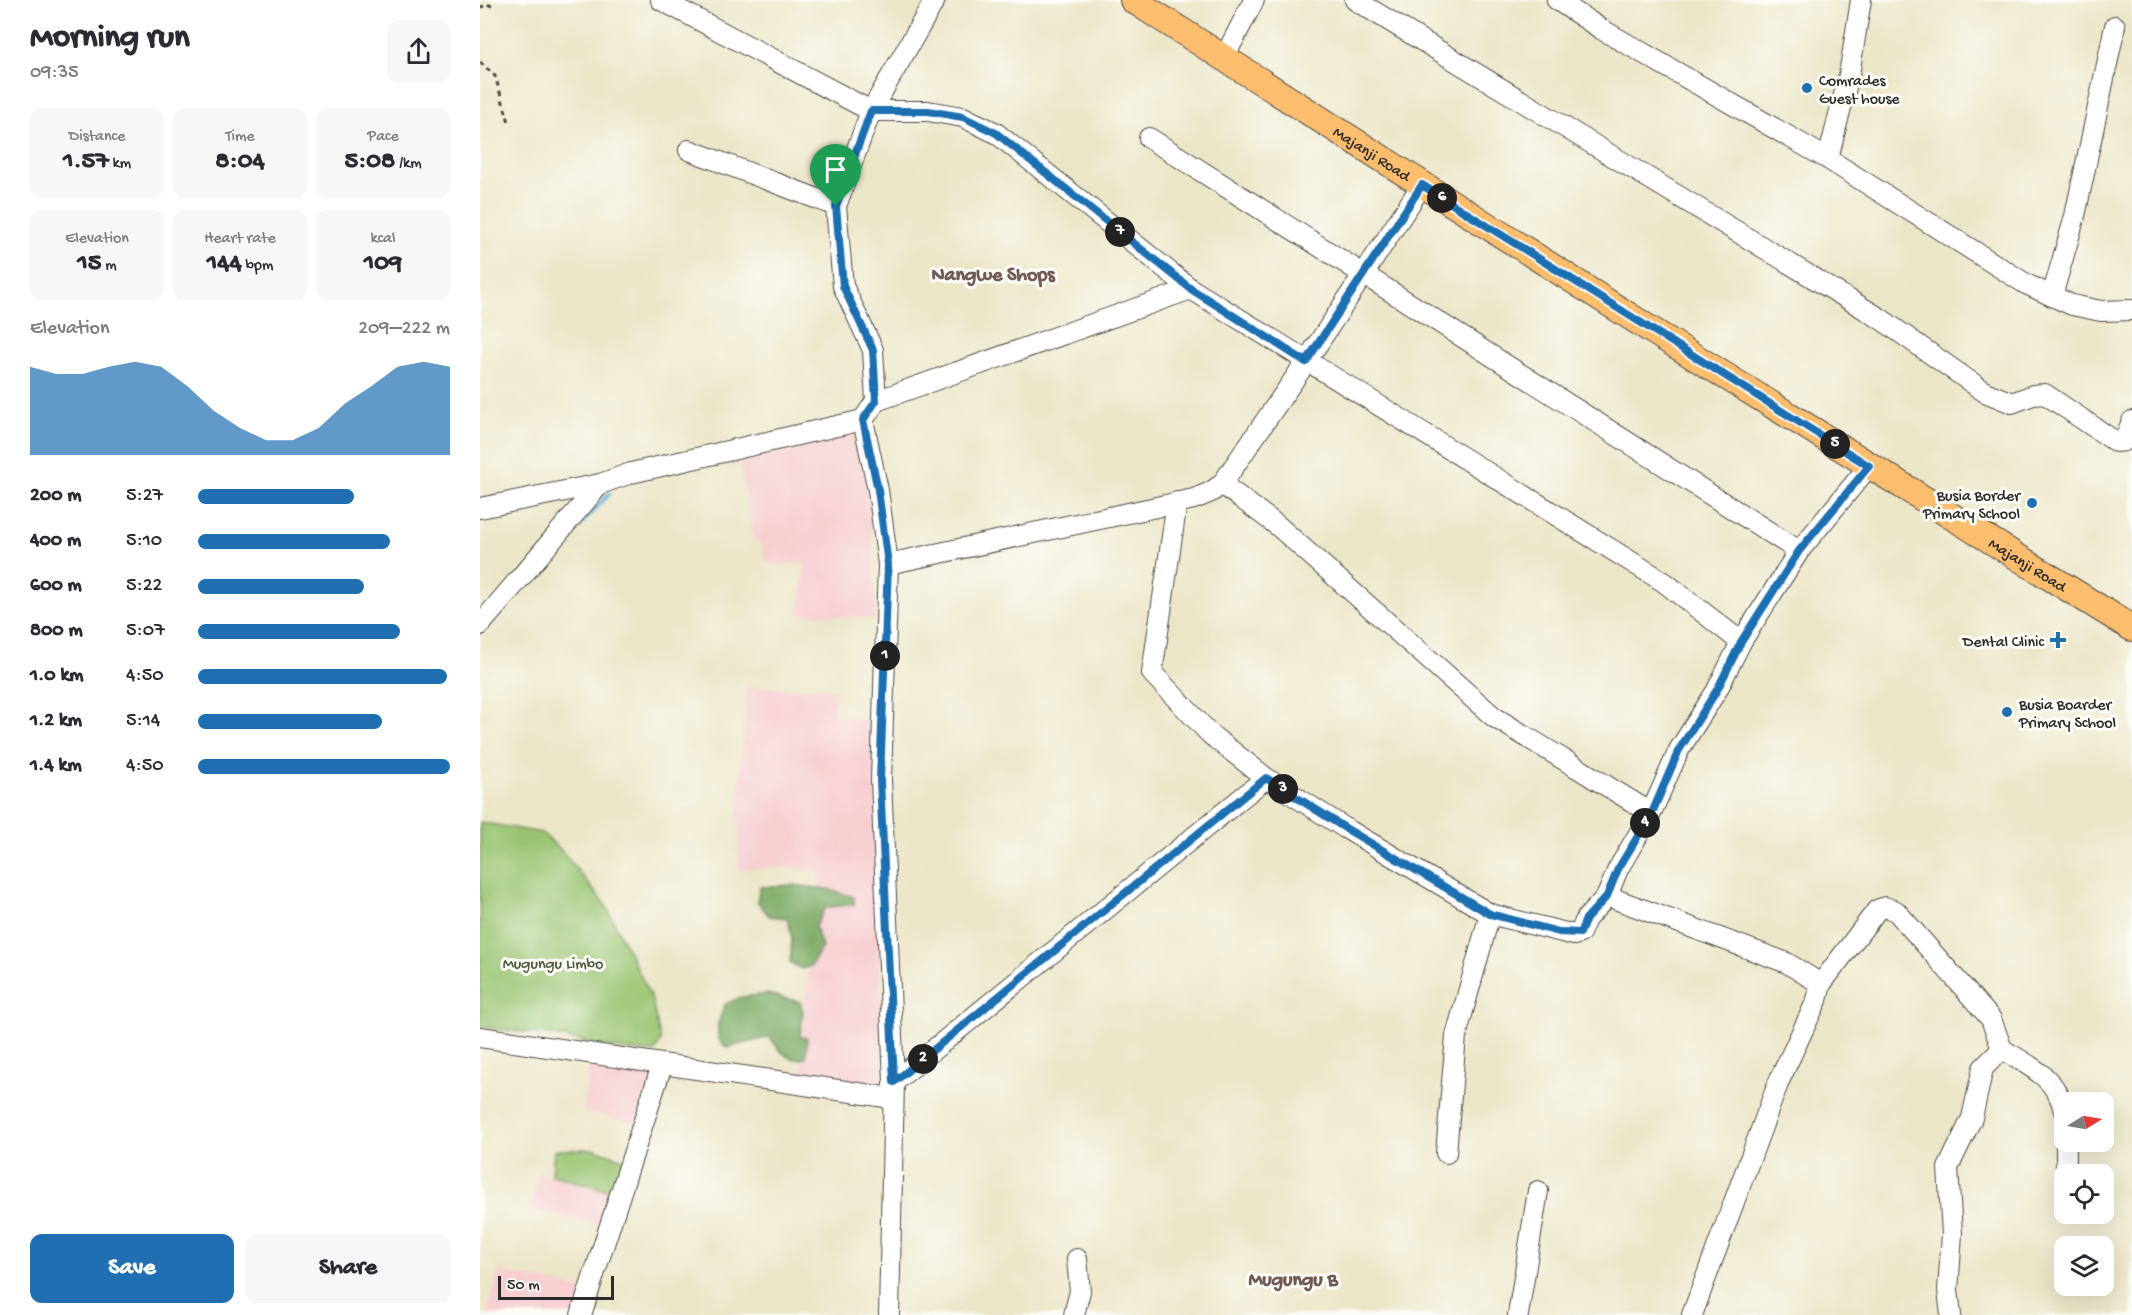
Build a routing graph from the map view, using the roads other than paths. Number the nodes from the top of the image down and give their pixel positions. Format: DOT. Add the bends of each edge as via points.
graph roads {
  1 [pos="661,0"];
  2 [pos="935,0"];
  3 [pos="1133,0"];
  4 [pos="1254,0"];
  5 [pos="1355,0"];
  6 [pos="1557,0"];
  7 [pos="1861,0"];
  8 [pos="2115,26"];
  9 [pos="1224,58"];
  10 [pos="871,111"];
  11 [pos="1149,138"];
  12 [pos="689,150"];
  13 [pos="1828,159"];
  14 [pos="1422,185"];
  15 [pos="836,206"];
  16 [pos="1362,274"];
  17 [pos="1191,289"];
  18 [pos="2052,296"];
  19 [pos="2132,310"];
  20 [pos="1306,362"];
  21 [pos="876,401"];
  22 [pos="863,420"];
  23 [pos="2132,421"];
  24 [pos="1869,466"];
  25 [pos="600,484"];
  26 [pos="1222,484"];
  27 [pos="1177,502"];
  28 [pos="480,508"];
  29 [pos="1799,551"];
  30 [pos="888,564"];
  31 [pos="480,625"];
  32 [pos="2132,628"];
  33 [pos="1741,642"];
  34 [pos="1266,778"];
  35 [pos="1652,813"];
  36 [pos="1607,896"];
  37 [pos="1490,914"];
  38 [pos="1821,984"];
  39 [pos="480,1037"];
  40 [pos="2002,1049"];
  41 [pos="662,1065"];
  42 [pos="893,1090"];
  43 [pos="2058,1092"];
  44 [pos="1446,1153"];
  45 [pos="1538,1191"];
  46 [pos="1077,1259"];
  47 [pos="582,1315"];
  48 [pos="889,1315"];
  49 [pos="1074,1315"];
  50 [pos="1518,1315"];
  51 [pos="1692,1315"];
  52 [pos="1951,1315"];
  1 -- 10 [label="street"];
  2 -- 10 [label="street"];
  3 -- 9 [label="main road, Majanji Road"];
  4 -- 9 [label="street"];
  5 -- 23 [label="street" via="1881,319 1985,392 2012,403 2045,394 2116,442 2124,441"];
  6 -- 13 [label="street"];
  7 -- 13 [label="street" via="1849,75"];
  8 -- 18 [label="street" via="2075,216"];
  9 -- 14 [label="main road, Majanji Road"];
  10 -- 15 [label="street"];
  10 -- 17 [label="street" via="928,111 963,117 996,133"];
  11 -- 16 [label="street"];
  12 -- 15 [label="street"];
  13 -- 18 [label="street" via="2003,270"];
  14 -- 16 [label="street"];
  14 -- 24 [label="main road, Majanji Road"];
  15 -- 21 [label="street" via="843,286 873,350"];
  16 -- 20 [label="street"];
  16 -- 29 [label="street"];
  17 -- 20 [label="street"];
  17 -- 21 [label="street"];
  18 -- 19 [label="street" via="2101,311"];
  20 -- 26 [label="street"];
  20 -- 33 [label="street" via="1664,582"];
  21 -- 22 [label="street"];
  22 -- 25 [label="street"];
  22 -- 30 [label="street"];
  24 -- 29 [label="street"];
  24 -- 32 [label="main road, Majanji Road"];
  25 -- 28 [label="street"];
  25 -- 31 [label="street"];
  26 -- 27 [label="street" via="1211,492"];
  26 -- 35 [label="street" via="1278,526 1494,717"];
  27 -- 30 [label="street"];
  27 -- 34 [label="street" via="1152,673 1211,735"];
  29 -- 33 [label="street"];
  30 -- 42 [label="street" via="880,780"];
  33 -- 35 [label="street" via="1717,690 1679,750"];
  34 -- 37 [label="street"];
  34 -- 42 [label="street"];
  35 -- 36 [label="street" via="1618,869"];
  36 -- 37 [label="street" via="1586,919 1580,933 1574,935"];
  36 -- 38 [label="street" via="1787,963"];
  37 -- 44 [label="street" via="1456,1036"];
  38 -- 40 [label="street" via="1877,910 1885,907 1896,911 1991,1019"];
  38 -- 51 [label="street" via="1779,1081"];
  39 -- 41 [label="street"];
  40 -- 43 [label="street" via="2051,1080"];
  40 -- 52 [label="street" via="1983,1068 1972,1118 1948,1168"];
  41 -- 42 [label="street"];
  41 -- 47 [label="street"];
  42 -- 48 [label="street"];
  45 -- 50 [label="street"];
  46 -- 49 [label="street" via="1080,1291"];
}
